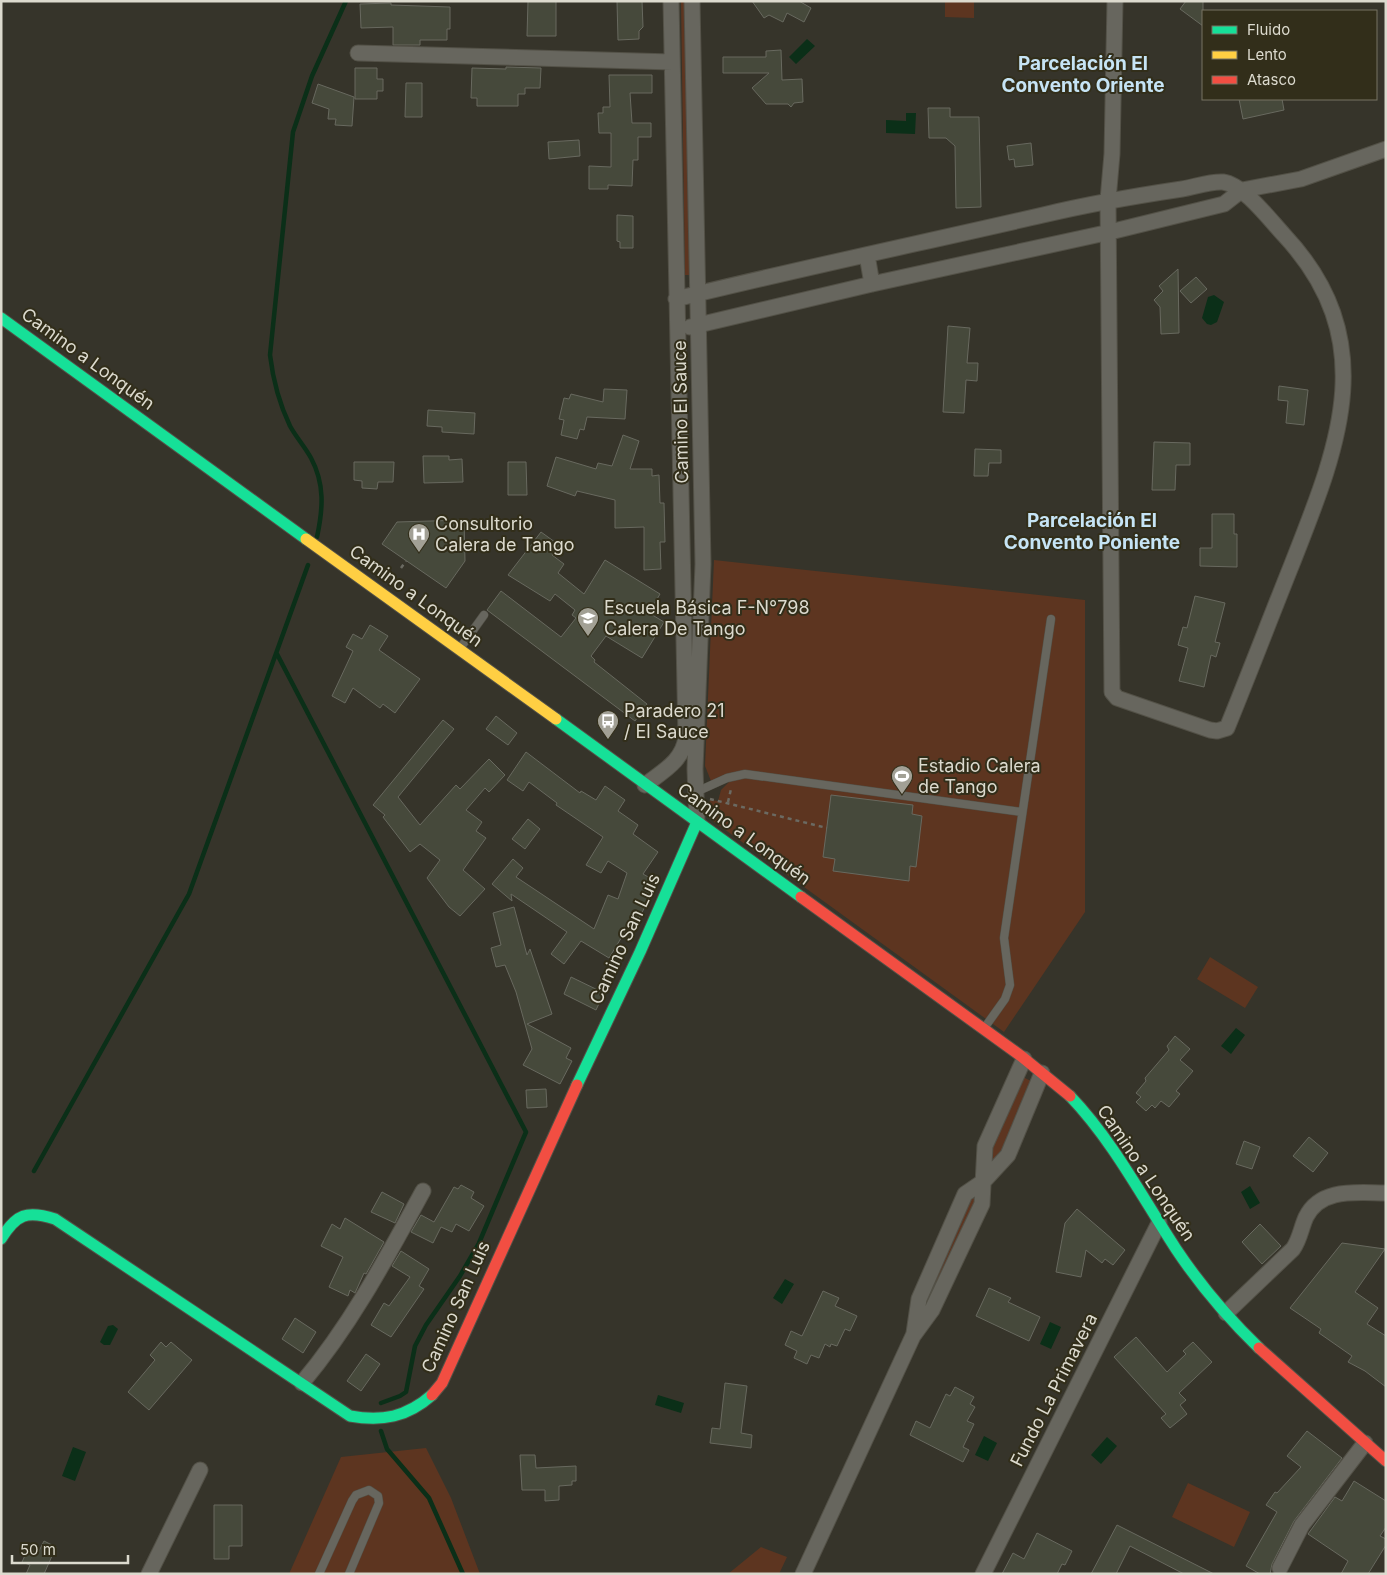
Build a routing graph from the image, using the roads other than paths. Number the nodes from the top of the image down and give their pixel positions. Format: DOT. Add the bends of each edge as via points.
graph roads {
  1 [pos="671,1"];
  2 [pos="692,1"];
  3 [pos="1115,1"];
  4 [pos="358,53"];
  5 [pos="672,62"];
  6 [pos="1386,149"];
  7 [pos="1242,190"];
  8 [pos="1108,200"];
  9 [pos="1110,232"];
  10 [pos="867,255"];
  11 [pos="872,284"];
  12 [pos="697,294"];
  13 [pos="676,299"];
  14 [pos="1,318"];
  15 [pos="698,325"];
  16 [pos="677,329"];
  17 [pos="484,615"];
  18 [pos="1051,619"];
  19 [pos="460,648"];
  20 [pos="677,760"];
  21 [pos="695,769"];
  22 [pos="645,784"];
  23 [pos="696,792"];
  24 [pos="1022,812"];
  25 [pos="697,822"];
  26 [pos="984,1029"];
  27 [pos="1024,1059"];
  28 [pos="1042,1073"];
  29 [pos="984,1181"];
  30 [pos="423,1191"];
  31 [pos="1386,1194"];
  32 [pos="1159,1223"];
  33 [pos="1,1239"];
  34 [pos="1226,1313"];
  35 [pos="302,1383"];
  36 [pos="1365,1443"];
  37 [pos="1386,1461"];
  38 [pos="200,1470"];
  39 [pos="1280,1568"];
  40 [pos="149,1574"];
  41 [pos="319,1574"];
  42 [pos="349,1574"];
  43 [pos="803,1574"];
  44 [pos="983,1574"];
  1 -- 5 [label="street, Camino El Sauce"];
  2 -- 12 [label="street, Camino El Sauce"];
  3 -- 8 [label="street"];
  4 -- 5 [label="street"];
  5 -- 13 [label="street, Camino El Sauce"];
  6 -- 7 [label="street" via="1300,179"];
  7 -- 8 [label="street" via="1224,182"];
  7 -- 9 [label="street" via="1224,204"];
  7 -- 9 [label="street" via="1293,244 1324,291 1337,319 1343,351 1344,387 1339,424 1324,483 1227,728 1222,730 1210,730 1117,698 1112,692"];
  8 -- 9 [label="street"];
  8 -- 10 [label="street"];
  9 -- 11 [label="street"];
  10 -- 11 [label="street"];
  10 -- 12 [label="street"];
  11 -- 15 [label="street"];
  12 -- 13 [label="street"];
  12 -- 15 [label="street, Camino El Sauce"];
  13 -- 16 [label="street, Camino El Sauce"];
  14 -- 19 [label="main road, Camino a Lonquén"];
  15 -- 16 [label="street"];
  15 -- 21 [label="street, Camino El Sauce" via="703,564"];
  16 -- 20 [label="street, Camino El Sauce" via="686,737 685,747"];
  17 -- 19 [label="lane"];
  18 -- 24 [label="lane"];
  19 -- 22 [label="main road, Camino a Lonquén"];
  20 -- 21 [label="street"];
  20 -- 22 [label="street"];
  21 -- 23 [label="street, Camino El Sauce"];
  22 -- 25 [label="main road, Camino a Lonquén"];
  23 -- 24 [label="lane" via="745,774"];
  23 -- 25 [label="street, Camino El Sauce"];
  24 -- 26 [label="lane" via="1004,938 1010,985 1005,999"];
  25 -- 26 [label="main road, Camino a Lonquén"];
  25 -- 35 [label="main road, Camino San Luis" via="442,1383 416,1409 374,1420 350,1416"];
  26 -- 27 [label="main road, Camino a Lonquén"];
  27 -- 28 [label="main road, Camino a Lonquén"];
  27 -- 29 [label="street" via="985,1146"];
  28 -- 29 [label="street" via="1008,1156"];
  28 -- 32 [label="main road, Camino a Lonquén" via="1078,1105 1095,1126"];
  29 -- 43 [label="street" via="982,1204 932,1310 913,1336"];
  30 -- 35 [label="street" via="371,1285 326,1354"];
  31 -- 34 [label="street" via="1343,1194 1321,1199 1313,1205 1293,1249"];
  32 -- 34 [label="main road, Camino a Lonquén" via="1197,1279"];
  32 -- 44 [label="street, Fundo La Primavera"];
  33 -- 35 [label="main road, Camino San Luis" via="9,1225 24,1214 42,1214 55,1219"];
  34 -- 36 [label="main road, Camino a Lonquén"];
  36 -- 37 [label="main road, Camino a Lonquén"];
  36 -- 39 [label="street" via="1302,1525"];
  38 -- 40 [label="street"];
  41 -- 42 [label="lane" via="352,1501 356,1495 369,1490 378,1496 379,1503"];
}
